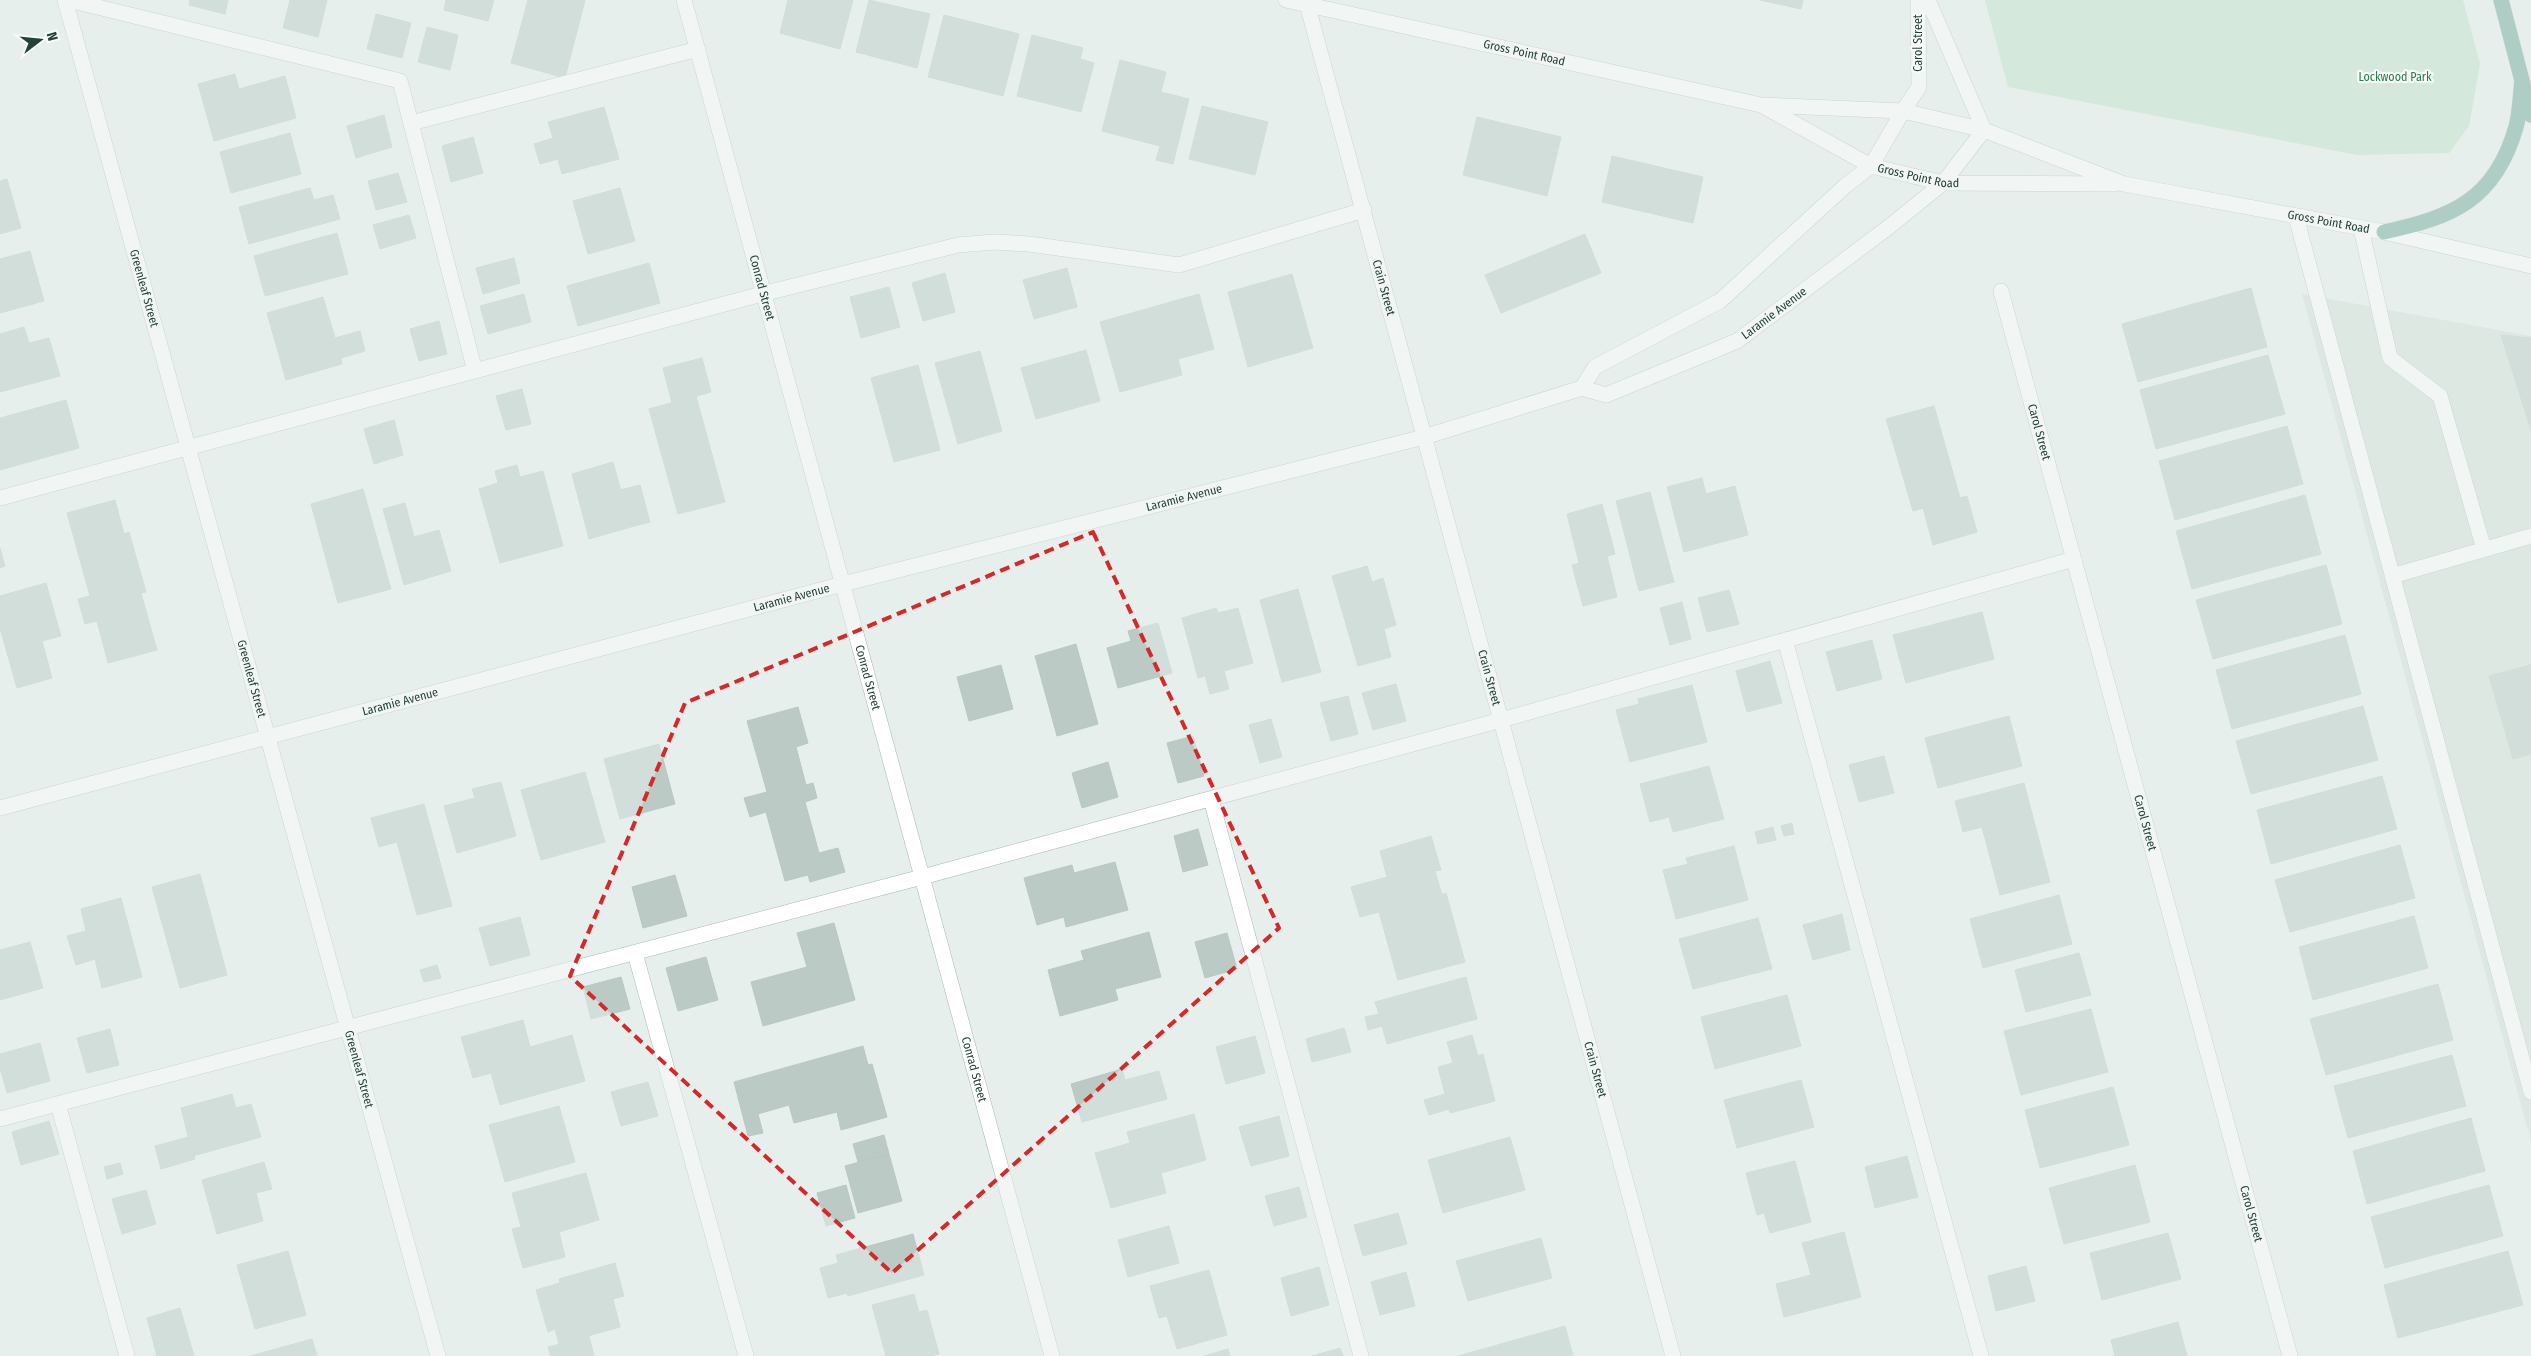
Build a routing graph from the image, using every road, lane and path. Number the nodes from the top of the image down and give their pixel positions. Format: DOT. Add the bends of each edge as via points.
graph roads {
  1 [pos="67,0"];
  2 [pos="684,0"];
  3 [pos="1286,0"];
  4 [pos="1918,0"];
  5 [pos="1928,0"];
  6 [pos="2501,0"];
  7 [pos="1306,3"];
  8 [pos="698,49"];
  9 [pos="2522,81"];
  10 [pos="1761,105"];
  11 [pos="1903,111"];
  12 [pos="2531,115"];
  13 [pos="411,123"];
  14 [pos="1984,130"];
  15 [pos="1870,166"];
  16 [pos="1942,183"];
  17 [pos="2124,184"];
  18 [pos="1364,210"];
  19 [pos="2296,217"];
  20 [pos="2361,228"];
  21 [pos="2384,232"];
  22 [pos="2531,266"];
  23 [pos="2001,291"];
  24 [pos="762,294"];
  25 [pos="475,371"];
  26 [pos="1582,388"];
  27 [pos="1424,437"];
  28 [pos="188,448"];
  29 [pos="0,498"];
  30 [pos="2531,536"];
  31 [pos="2484,549"];
  32 [pos="2074,559"];
  33 [pos="2392,576"];
  34 [pos="843,584"];
  35 [pos="1785,640"];
  36 [pos="1501,720"];
  37 [pos="268,737"];
  38 [pos="1211,799"];
  39 [pos="0,808"];
  40 [pos="922,877"];
  41 [pos="635,953"];
  42 [pos="348,1029"];
  43 [pos="2525,1048"];
  44 [pos="2531,1092"];
  45 [pos="58,1104"];
  46 [pos="0,1119"];
  47 [pos="127,1356"];
  48 [pos="438,1356"];
  49 [pos="746,1356"];
  50 [pos="1052,1356"];
  51 [pos="1361,1356"];
  52 [pos="1674,1356"];
  53 [pos="1981,1356"];
  54 [pos="2290,1356"];
  1 -- 13 [label="street" via="400,81"];
  1 -- 28 [label="street, Greenleaf Street"];
  2 -- 8 [label="street, Conrad Street"];
  3 -- 7 [label="street, Gross Point Road"];
  4 -- 11 [label="street, Carol Street" via="1919,88"];
  5 -- 14 [label="street, Carol Street"];
  6 -- 9 [label="main road"];
  7 -- 10 [label="street, Gross Point Road"];
  7 -- 18 [label="street, Crain Street"];
  8 -- 13 [label="street"];
  8 -- 24 [label="street, Conrad Street"];
  9 -- 12 [label="main road"];
  9 -- 21 [label="main road" via="2517,125 2505,159 2486,187 2458,208 2427,223"];
  10 -- 11 [label="street, Gross Point Road"];
  10 -- 15 [label="street, Gross Point Road"];
  11 -- 14 [label="street, Gross Point Road"];
  11 -- 15 [label="street, Carol Street"];
  13 -- 25 [label="street"];
  14 -- 16 [label="street, Laramie Avenue"];
  14 -- 17 [label="street, Gross Point Road"];
  15 -- 16 [label="street, Gross Point Road"];
  15 -- 26 [label="street" via="1720,301 1595,367"];
  16 -- 17 [label="street, Gross Point Road"];
  16 -- 26 [label="street, Laramie Avenue" via="1890,226 1737,340 1606,395"];
  17 -- 19 [label="street, Gross Point Road"];
  18 -- 24 [label="street" via="1179,265 994,242 958,245"];
  18 -- 27 [label="street, Crain Street"];
  19 -- 20 [label="street, Gross Point Road"];
  19 -- 33 [label="street"];
  20 -- 21 [label="street, Gross Point Road"];
  20 -- 31 [label="street" via="2390,358 2440,396"];
  21 -- 22 [label="street, Gross Point Road"];
  23 -- 32 [label="street, Carol Street"];
  24 -- 25 [label="street"];
  24 -- 34 [label="street, Conrad Street"];
  25 -- 28 [label="street"];
  26 -- 27 [label="street, Laramie Avenue"];
  27 -- 34 [label="street, Laramie Avenue"];
  27 -- 36 [label="street, Crain Street"];
  28 -- 29 [label="street"];
  28 -- 37 [label="street, Greenleaf Street"];
  30 -- 31 [label="street"];
  31 -- 33 [label="street"];
  32 -- 35 [label="street"];
  32 -- 54 [label="street, Carol Street"];
  33 -- 43 [label="street"];
  34 -- 37 [label="street, Laramie Avenue"];
  34 -- 40 [label="street, Conrad Street"];
  35 -- 36 [label="street"];
  35 -- 53 [label="street"];
  36 -- 38 [label="street"];
  36 -- 52 [label="street, Crain Street"];
  37 -- 39 [label="street, Laramie Avenue"];
  37 -- 42 [label="street, Greenleaf Street"];
  38 -- 40 [label="street"];
  38 -- 51 [label="street"];
  40 -- 41 [label="street"];
  40 -- 50 [label="street, Conrad Street"];
  41 -- 42 [label="street"];
  41 -- 49 [label="street"];
  42 -- 45 [label="street"];
  42 -- 48 [label="street, Greenleaf Street"];
  43 -- 44 [label="street"];
  45 -- 46 [label="street"];
  45 -- 47 [label="street"];
}
